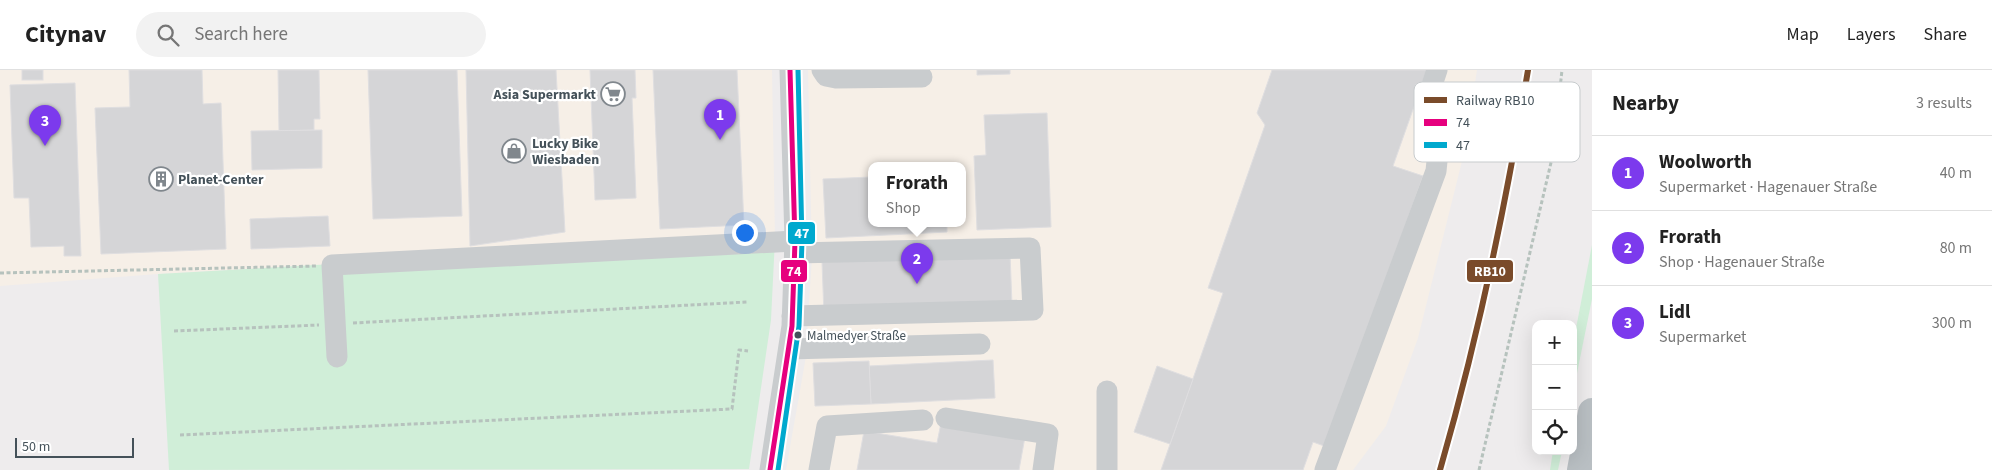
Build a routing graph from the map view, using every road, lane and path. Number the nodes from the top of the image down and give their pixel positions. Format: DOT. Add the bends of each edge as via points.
graph roads {
  1 [pos="790,70"];
  2 [pos="822,70"];
  3 [pos="1437,70"];
  4 [pos="922,77"];
  5 [pos="1433,82"];
  6 [pos="1438,162"];
  7 [pos="1551,162"];
  8 [pos="795,247"];
  9 [pos="332,265"];
  10 [pos="0,273"];
  11 [pos="747,302"];
  12 [pos="792,316"];
  13 [pos="335,324"];
  14 [pos="174,331"];
  15 [pos="980,344"];
  16 [pos="789,349"];
  17 [pos="748,351"];
  18 [pos="337,357"];
  19 [pos="1107,391"];
  20 [pos="1592,412"];
  21 [pos="946,418"];
  22 [pos="923,420"];
  23 [pos="180,434"];
  24 [pos="770,470"];
  25 [pos="819,470"];
  26 [pos="1043,470"];
  27 [pos="1108,470"];
  28 [pos="1325,470"];
  29 [pos="1479,470"];
  30 [pos="1581,470"];
  1 -- 8 [label="street"];
  2 -- 4 [label="street" via="826,76 836,78"];
  3 -- 5 [label="street"];
  6 -- 28 [label="street"];
  7 -- 29 [label="path"];
  8 -- 9 [label="street"];
  8 -- 12 [label="street"];
  8 -- 12 [label="street" via="1030,248 1033,310"];
  9 -- 10 [label="path"];
  9 -- 13 [label="street"];
  11 -- 13 [label="path"];
  12 -- 16 [label="street"];
  13 -- 14 [label="path"];
  13 -- 18 [label="street"];
  15 -- 16 [label="street"];
  16 -- 24 [label="street"];
  17 -- 23 [label="path" via="739,350 732,409"];
  19 -- 27 [label="street"];
  20 -- 30 [label="highway"];
  21 -- 26 [label="street" via="1048,434"];
  22 -- 25 [label="street" via="827,426"];
}
